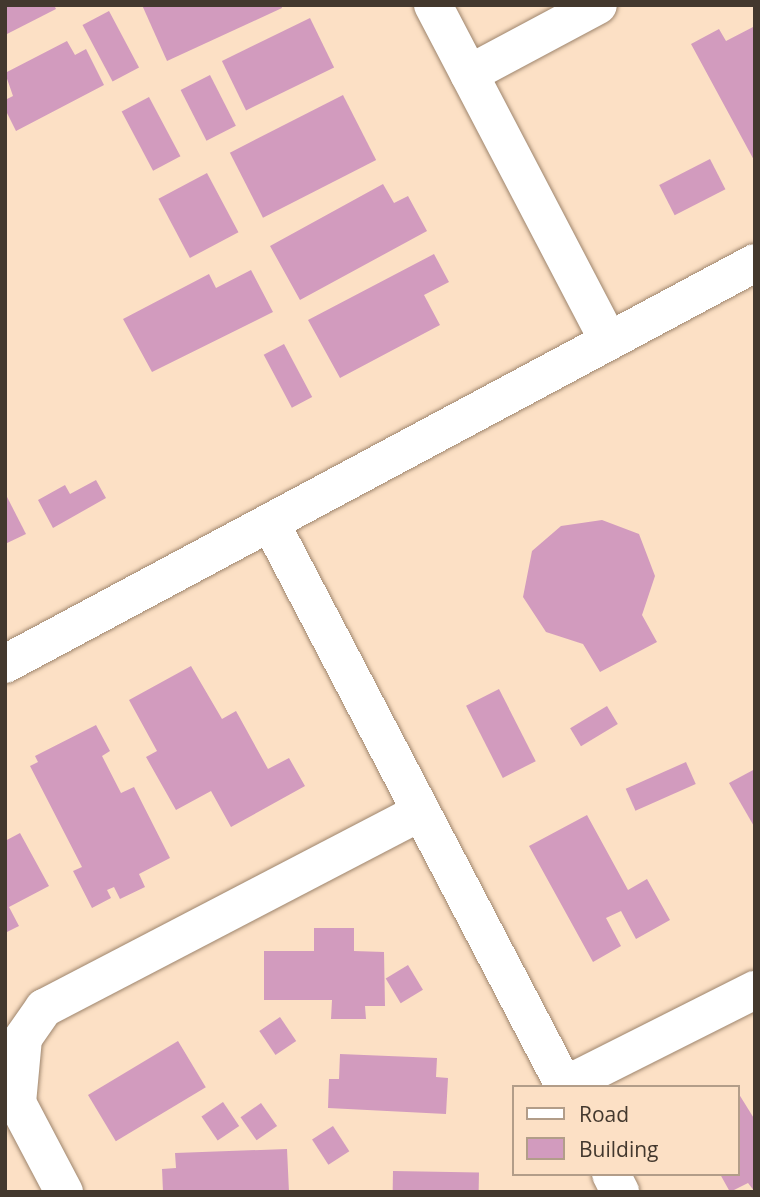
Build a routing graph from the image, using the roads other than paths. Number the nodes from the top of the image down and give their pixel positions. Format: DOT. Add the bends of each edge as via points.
graph roads {
  1 [pos="433,5"];
  2 [pos="598,5"];
  3 [pos="469,74"];
  4 [pos="755,263"];
  5 [pos="607,338"];
  6 [pos="271,524"];
  7 [pos="5,664"];
  8 [pos="421,811"];
  9 [pos="755,990"];
  10 [pos="564,1085"];
  11 [pos="567,1085"];
  12 [pos="612,1176"];
  13 [pos="64,1192"];
  14 [pos="620,1192"];
  1 -- 3 [label="street"];
  2 -- 3 [label="street"];
  3 -- 5 [label="street"];
  4 -- 5 [label="street"];
  5 -- 6 [label="street"];
  6 -- 7 [label="street"];
  6 -- 8 [label="street"];
  8 -- 10 [label="street"];
  8 -- 13 [label="street" via="44,1008 23,1038 17,1103"];
  9 -- 11 [label="street"];
  12 -- 14 [label="street"];
}
